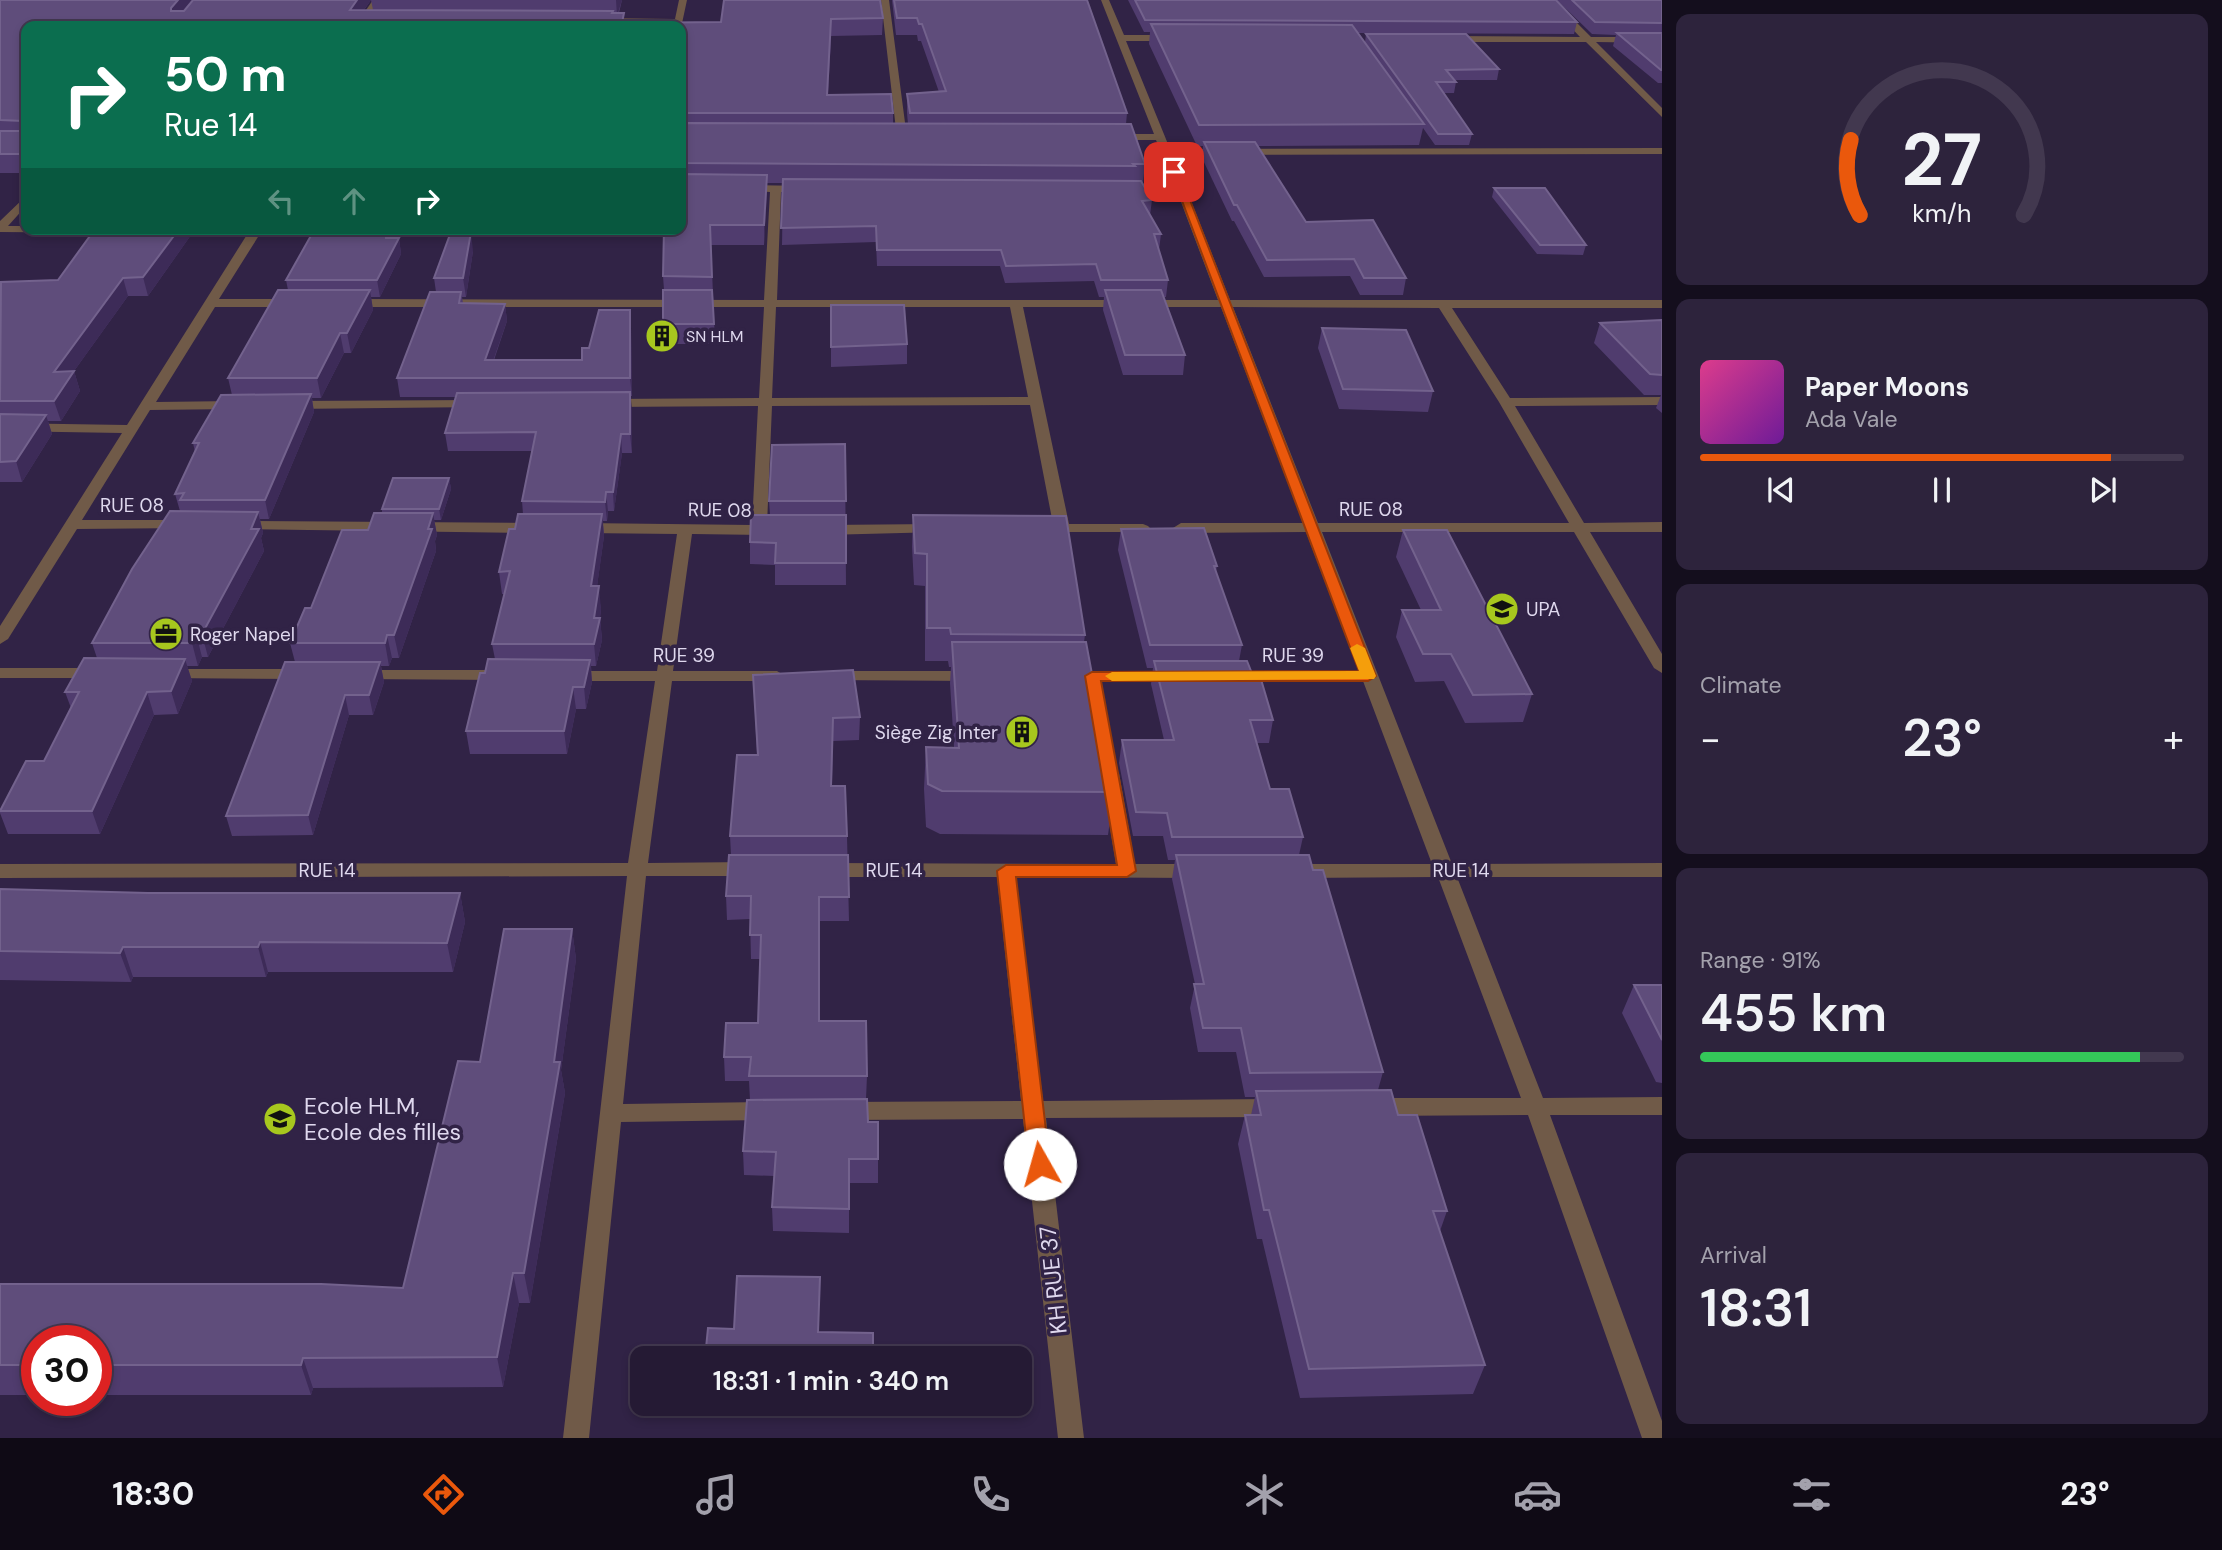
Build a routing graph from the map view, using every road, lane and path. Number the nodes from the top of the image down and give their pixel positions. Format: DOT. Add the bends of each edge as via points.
graph roads {
  1 [pos="377,0"];
  2 [pos="683,0"];
  3 [pos="885,0"];
  4 [pos="1105,0"];
  5 [pos="1549,0"];
  6 [pos="362,21"];
  7 [pos="680,21"];
  8 [pos="1119,38"];
  9 [pos="1187,38"];
  10 [pos="1435,39"];
  11 [pos="1588,39"];
  12 [pos="1662,40"];
  13 [pos="1662,114"];
  14 [pos="1105,137"];
  15 [pos="888,138"];
  16 [pos="902,138"];
  17 [pos="916,138"];
  18 [pos="1423,140"];
  19 [pos="1163,145"];
  20 [pos="1431,151"];
  21 [pos="1662,152"];
  22 [pos="735,188"];
  23 [pos="776,189"];
  24 [pos="816,189"];
  25 [pos="1114,190"];
  26 [pos="1182,191"];
  27 [pos="21,205"];
  28 [pos="0,229"];
  29 [pos="21,229"];
  30 [pos="254,235"];
  31 [pos="211,303"];
  32 [pos="309,303"];
  33 [pos="337,303"];
  34 [pos="770,303"];
  35 [pos="1224,304"];
  36 [pos="1662,304"];
  37 [pos="1016,305"];
  38 [pos="1444,305"];
  39 [pos="1036,401"];
  40 [pos="1662,401"];
  41 [pos="1506,402"];
  42 [pos="764,403"];
  43 [pos="498,404"];
  44 [pos="596,404"];
  45 [pos="247,405"];
  46 [pos="275,405"];
  47 [pos="149,406"];
  48 [pos="0,427"];
  49 [pos="133,429"];
  50 [pos="72,524"];
  51 [pos="197,525"];
  52 [pos="225,525"];
  53 [pos="1578,527"];
  54 [pos="1662,527"];
  55 [pos="1310,528"];
  56 [pos="685,529"];
  57 [pos="951,529"];
  58 [pos="1034,529"];
  59 [pos="1062,529"];
  60 [pos="759,530"];
  61 [pos="786,530"];
  62 [pos="814,530"];
  63 [pos="0,639"];
  64 [pos="1662,668"];
  65 [pos="0,673"];
  66 [pos="110,673"];
  67 [pos="152,674"];
  68 [pos="317,674"];
  69 [pos="345,674"];
  70 [pos="525,675"];
  71 [pos="552,676"];
  72 [pos="663,676"];
  73 [pos="995,676"];
  74 [pos="1051,676"];
  75 [pos="1189,676"];
  76 [pos="1217,676"];
  77 [pos="1368,676"];
  78 [pos="1106,754"];
  79 [pos="637,869"];
  80 [pos="774,869"];
  81 [pos="801,870"];
  82 [pos="1444,870"];
  83 [pos="1662,870"];
  84 [pos="1006,871"];
  85 [pos="1127,871"];
  86 [pos="1210,871"];
  87 [pos="1279,871"];
  88 [pos="0,872"];
  89 [pos="1662,1106"];
  90 [pos="1354,1107"];
  91 [pos="1536,1107"];
  92 [pos="1298,1108"];
  93 [pos="1033,1109"];
  94 [pos="789,1111"];
  95 [pos="816,1111"];
  96 [pos="612,1113"];
  97 [pos="576,1438"];
  98 [pos="1071,1438"];
  99 [pos="1655,1438"];
  1 -- 6 [label="street"];
  2 -- 7 [label="street"];
  3 -- 16 [label="street"];
  4 -- 8 [label="street"];
  5 -- 11 [label="street"];
  8 -- 9 [label="street"];
  8 -- 19 [label="street"];
  10 -- 11 [label="street"];
  11 -- 12 [label="street"];
  11 -- 13 [label="street"];
  14 -- 19 [label="street"];
  15 -- 16 [label="street"];
  16 -- 17 [label="street"];
  18 -- 20 [label="street"];
  19 -- 20 [label="street"];
  19 -- 26 [label="street"];
  20 -- 21 [label="street"];
  22 -- 23 [label="street"];
  23 -- 24 [label="street"];
  23 -- 34 [label="street"];
  25 -- 26 [label="street"];
  26 -- 35 [label="street"];
  27 -- 28 [label="street"];
  28 -- 29 [label="street"];
  30 -- 31 [label="street"];
  31 -- 32 [label="street"];
  31 -- 47 [label="street"];
  33 -- 34 [label="street"];
  34 -- 37 [label="street"];
  34 -- 42 [label="street"];
  35 -- 37 [label="street"];
  35 -- 38 [label="street"];
  35 -- 55 [label="street"];
  36 -- 38 [label="street"];
  37 -- 39 [label="street"];
  38 -- 41 [label="street"];
  39 -- 42 [label="street"];
  39 -- 59 [label="street"];
  40 -- 41 [label="street"];
  41 -- 53 [label="street"];
  42 -- 44 [label="street"];
  42 -- 60 [label="street"];
  43 -- 46 [label="street"];
  45 -- 47 [label="street"];
  47 -- 49 [label="street"];
  48 -- 49 [label="street"];
  49 -- 50 [label="street"];
  50 -- 51 [label="street, RUE 08"];
  50 -- 63 [label="street"];
  52 -- 56 [label="street, RUE 08"];
  53 -- 54 [label="street, RUE 08"];
  53 -- 55 [label="street, RUE 08"];
  53 -- 64 [label="street"];
  55 -- 59 [label="street, RUE 08"];
  55 -- 77 [label="street"];
  56 -- 60 [label="street, RUE 08"];
  56 -- 72 [label="street"];
  57 -- 62 [label="street"];
  58 -- 59 [label="street, RUE 08"];
  60 -- 61 [label="street, RUE 08"];
  65 -- 66 [label="street"];
  67 -- 68 [label="street"];
  69 -- 70 [label="street"];
  71 -- 72 [label="street, RUE 39"];
  72 -- 73 [label="street, RUE 39"];
  72 -- 79 [label="street"];
  74 -- 75 [label="street" via="1093,683"];
  76 -- 77 [label="street, RUE 39"];
  77 -- 82 [label="street"];
  78 -- 85 [label="street"];
  79 -- 80 [label="street, RUE 14"];
  79 -- 88 [label="street, RUE 14"];
  79 -- 96 [label="street"];
  81 -- 84 [label="street, RUE 14"];
  82 -- 83 [label="street, RUE 14"];
  82 -- 87 [label="street, RUE 14"];
  82 -- 91 [label="street"];
  84 -- 85 [label="street, RUE 14"];
  84 -- 93 [label="street, KH RUE 37"];
  85 -- 86 [label="street, RUE 14"];
  89 -- 91 [label="street"];
  90 -- 91 [label="street"];
  91 -- 99 [label="street"];
  92 -- 93 [label="street"];
  93 -- 95 [label="street"];
  93 -- 98 [label="street, KH RUE 37"];
  94 -- 96 [label="street"];
  96 -- 97 [label="street"];
}
